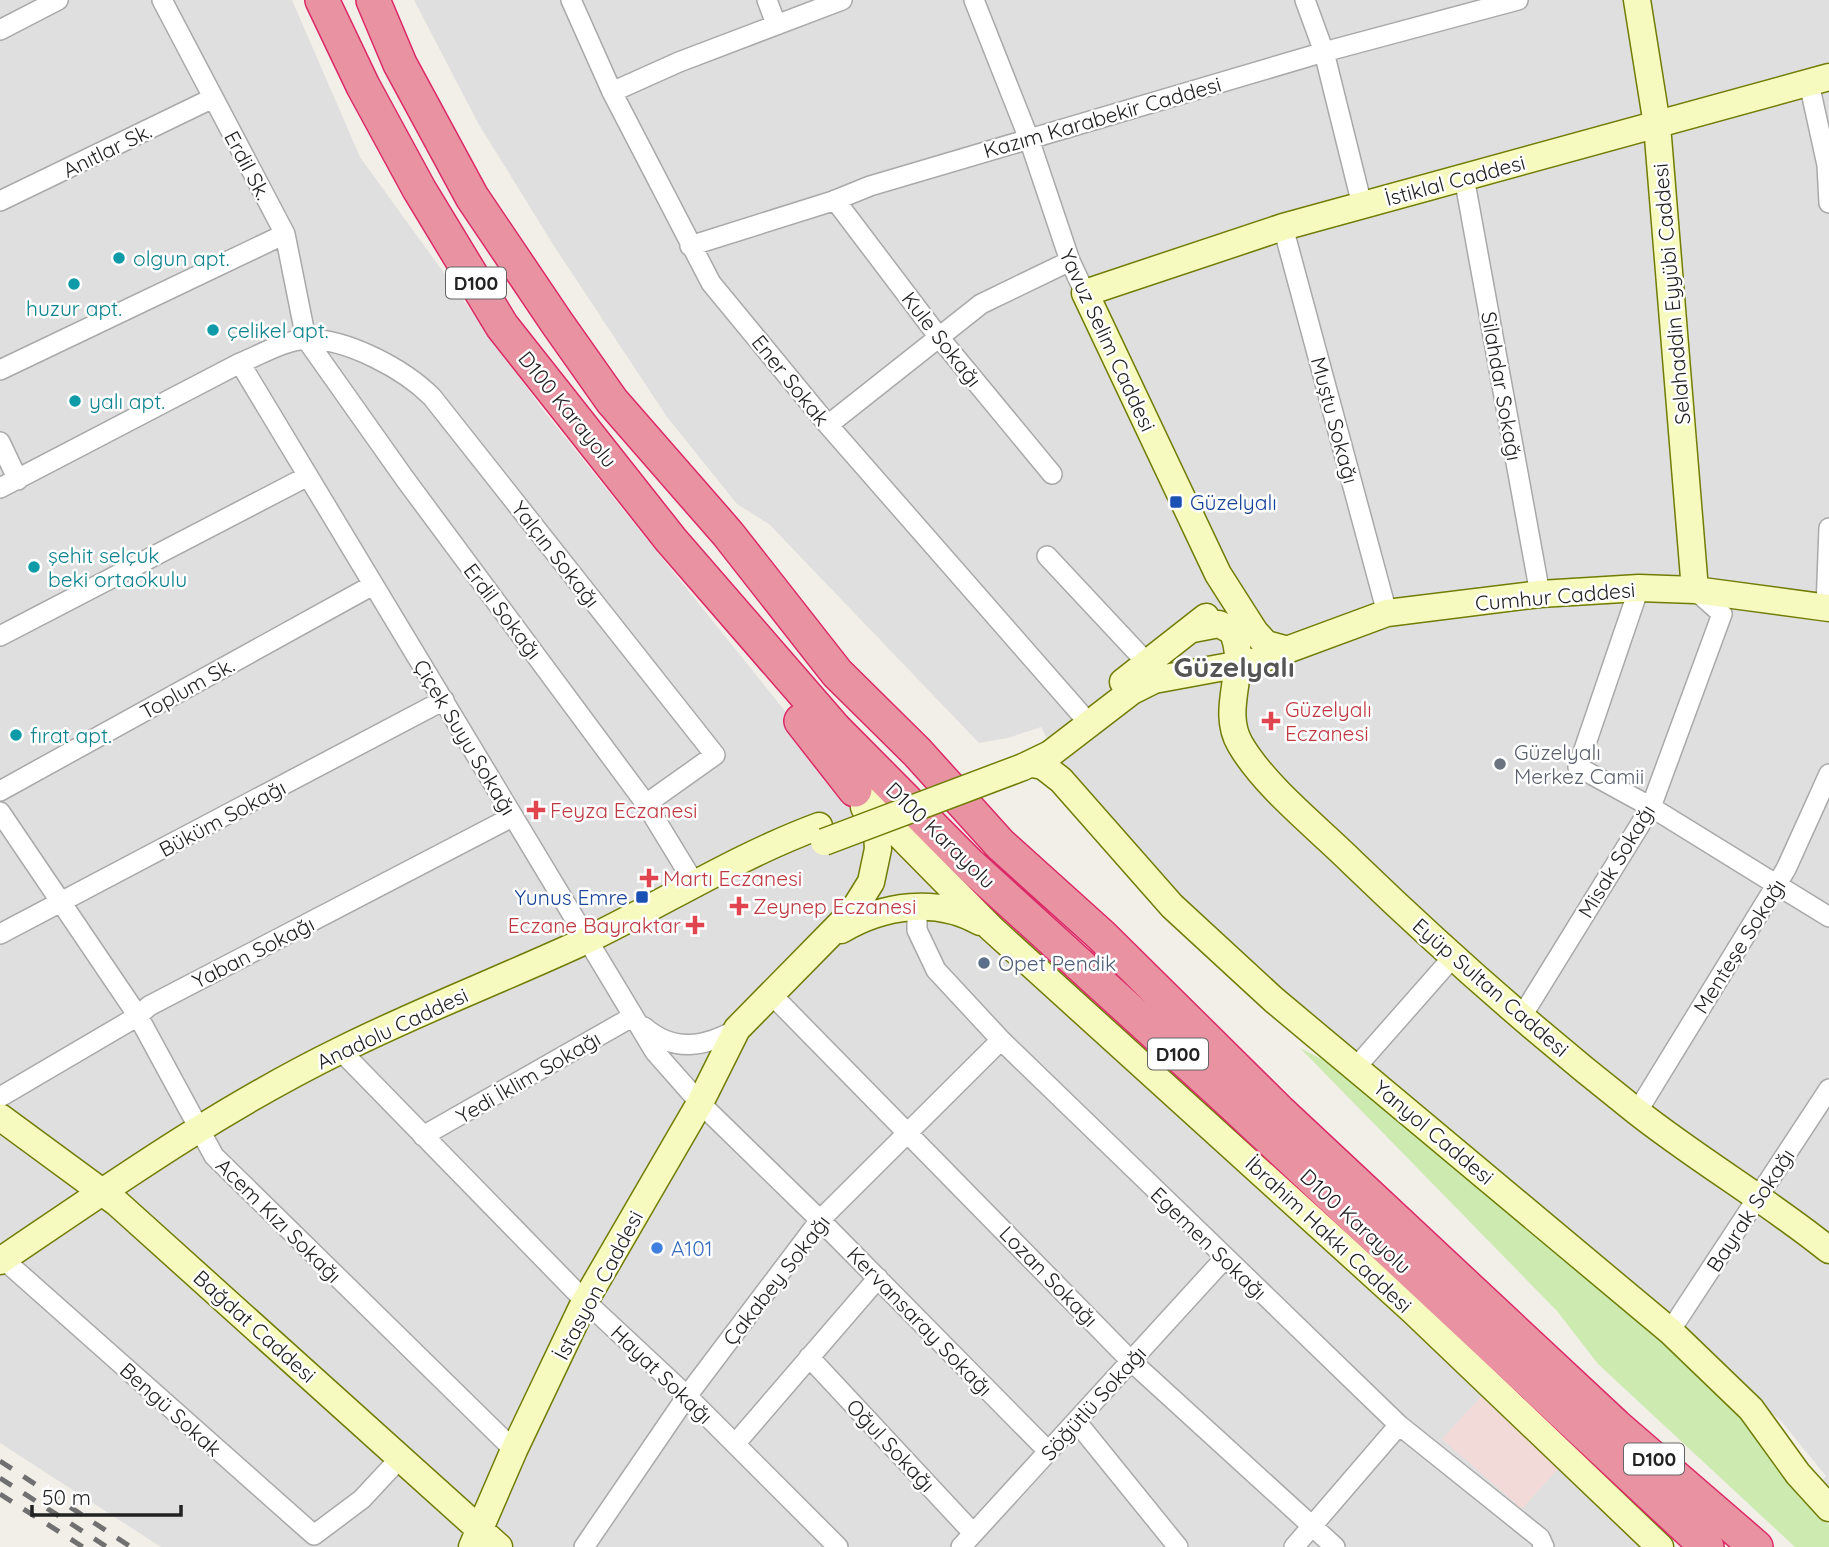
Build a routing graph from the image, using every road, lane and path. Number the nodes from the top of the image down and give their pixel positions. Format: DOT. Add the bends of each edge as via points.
graph roads {
  1 [pos="58,0"];
  2 [pos="162,0"];
  3 [pos="322,0"];
  4 [pos="373,0"];
  5 [pos="571,0"];
  6 [pos="767,0"];
  7 [pos="842,0"];
  8 [pos="974,0"];
  9 [pos="1305,0"];
  10 [pos="1518,0"];
  11 [pos="1637,0"];
  12 [pos="776,24"];
  13 [pos="0,30"];
  14 [pos="1324,52"];
  15 [pos="1819,80"];
  16 [pos="612,92"];
  17 [pos="213,98"];
  18 [pos="1657,125"];
  19 [pos="1029,139"];
  20 [pos="1464,177"];
  21 [pos="835,200"];
  22 [pos="0,201"];
  23 [pos="1829,203"];
  24 [pos="1362,205"];
  25 [pos="1283,227"];
  26 [pos="285,234"];
  27 [pos="690,246"];
  28 [pos="1070,261"];
  29 [pos="1084,293"];
  30 [pos="938,336"];
  31 [pos="306,339"];
  32 [pos="240,363"];
  33 [pos="0,370"];
  34 [pos="828,425"];
  35 [pos="0,442"];
  36 [pos="1052,474"];
  37 [pos="308,475"];
  38 [pos="9,484"];
  39 [pos="1829,528"];
  40 [pos="671,540"];
  41 [pos="1047,556"];
  42 [pos="1218,574"];
  43 [pos="373,584"];
  44 [pos="1639,588"];
  45 [pos="1695,590"];
  46 [pos="1540,594"];
  47 [pos="1828,607"];
  48 [pos="1387,613"];
  49 [pos="1193,629"];
  50 [pos="0,636"];
  51 [pos="1288,650"];
  52 [pos="1233,662"];
  53 [pos="1148,664"];
  54 [pos="444,700"];
  55 [pos="1080,713"];
  56 [pos="1022,762"];
  57 [pos="1829,774"];
  58 [pos="855,790"];
  59 [pos="0,791"];
  60 [pos="646,804"];
  61 [pos="1651,807"];
  62 [pos="0,812"];
  63 [pos="512,817"];
  64 [pos="1777,883"];
  65 [pos="696,886"];
  66 [pos="62,904"];
  67 [pos="917,907"];
  68 [pos="1829,917"];
  69 [pos="991,928"];
  70 [pos="0,934"];
  71 [pos="827,939"];
  72 [pos="587,940"];
  73 [pos="1453,957"];
  74 [pos="772,995"];
  75 [pos="138,1016"];
  76 [pos="1522,1016"];
  77 [pos="632,1017"];
  78 [pos="737,1029"];
  79 [pos="1001,1040"];
  80 [pos="340,1050"];
  81 [pos="1357,1066"];
  82 [pos="1829,1089"];
  83 [pos="0,1097"];
  84 [pos="700,1103"];
  85 [pos="1637,1112"];
  86 [pos="0,1117"];
  87 [pos="197,1128"];
  88 [pos="908,1133"];
  89 [pos="423,1136"];
  90 [pos="99,1191"];
  91 [pos="1759,1199"];
  92 [pos="820,1220"];
  93 [pos="1829,1250"];
  94 [pos="1225,1258"];
  95 [pos="1,1260"];
  96 [pos="878,1278"];
  97 [pos="585,1301"];
  98 [pos="1670,1331"];
  99 [pos="809,1357"];
  100 [pos="1131,1361"];
  101 [pos="687,1396"];
  102 [pos="1076,1421"];
  103 [pos="1399,1425"];
  104 [pos="735,1444"];
  105 [pos="514,1450"];
  106 [pos="1048,1451"];
  107 [pos="402,1456"];
  108 [pos="1829,1508"];
  109 [pos="1313,1527"];
  110 [pos="475,1537"];
  111 [pos="967,1540"];
  112 [pos="1175,1546"];
  113 [pos="499,1547"];
  114 [pos="584,1547"];
  115 [pos="838,1547"];
  116 [pos="1294,1547"];
  117 [pos="1335,1547"];
  118 [pos="1544,1547"];
  119 [pos="1660,1547"];
  120 [pos="1707,1547"];
  121 [pos="1756,1547"];
  1 -- 13 [label="street"];
  2 -- 17 [label="street, Erdil Sk."];
  3 -- 40 [label="highway, D100 Karayolu / D100" via="419,189 502,326"];
  4 -- 121 [label="highway, D100 Karayolu / D100" via="400,64 472,197 557,323 612,401 727,534 837,673 1000,844 1101,935 1280,1112 1616,1426"];
  5 -- 16 [label="street, Ener Sokak"];
  6 -- 12 [label="street"];
  7 -- 12 [label="street"];
  8 -- 19 [label="street, Yavuz Selim Caddesi"];
  9 -- 14 [label="street"];
  10 -- 14 [label="street, Kazım Karabekir Caddesi"];
  11 -- 18 [label="street, Selahaddin Eyyübi Caddesi"];
  12 -- 16 [label="street"];
  14 -- 19 [label="street, Kazım Karabekir Caddesi"];
  14 -- 24 [label="street"];
  15 -- 18 [label="street, İstiklal Caddesi"];
  15 -- 23 [label="street"];
  16 -- 27 [label="street, Ener Sokak"];
  17 -- 22 [label="street, Anıtlar Sk."];
  17 -- 26 [label="street, Erdil Sk."];
  18 -- 20 [label="street, İstiklal Caddesi"];
  18 -- 45 [label="street, Selahaddin Eyyübi Caddesi"];
  19 -- 21 [label="street, Kazım Karabekir Caddesi"];
  19 -- 28 [label="street, Yavuz Selim Caddesi"];
  20 -- 24 [label="street, İstiklal Caddesi"];
  20 -- 46 [label="street, Silahdar Sokağı"];
  21 -- 27 [label="street, Kazım Karabekir Caddesi"];
  21 -- 30 [label="street, Kule Sokağı"];
  24 -- 25 [label="street, İstiklal Caddesi"];
  25 -- 29 [label="street, İstiklal Caddesi"];
  25 -- 48 [label="street, Muştu Sokağı"];
  26 -- 31 [label="street, Erdil Sk."];
  26 -- 33 [label="street"];
  27 -- 34 [label="street, Ener Sokak" via="711,283"];
  28 -- 29 [label="street, Yavuz Selim Caddesi"];
  28 -- 30 [label="street" via="981,304"];
  29 -- 42 [label="street, Yavuz Selim Caddesi"];
  30 -- 34 [label="street"];
  30 -- 36 [label="street, Kule Sokağı"];
  31 -- 32 [label="street"];
  31 -- 60 [label="street, Erdil Sokağı"];
  31 -- 60 [label="street, Yalçın Sokağı" via="376,358 404,372 432,397 715,755"];
  32 -- 37 [label="street, Çiçek Suyu Sokağı"];
  32 -- 38 [label="street"];
  34 -- 55 [label="street, Ener Sokak"];
  35 -- 38 [label="street"];
  37 -- 43 [label="street, Çiçek Suyu Sokağı"];
  37 -- 50 [label="street"];
  39 -- 47 [label="street"];
  40 -- 58 [label="highway" via="763,673"];
  40 -- 120 [label="highway, D100 Karayolu / D100" via="835,730 970,864"];
  41 -- 53 [label="street"];
  42 -- 49 [label="street, Anadolu Caddesi" via="1217,602"];
  42 -- 51 [label="street, Yavuz Selim Caddesi" via="1266,644"];
  43 -- 54 [label="street, Çiçek Suyu Sokağı"];
  43 -- 59 [label="street, Toplum Sk."];
  44 -- 45 [label="street, Cumhur Caddesi"];
  44 -- 46 [label="street, Cumhur Caddesi"];
  44 -- 61 [label="street" via="1578,767"];
  45 -- 47 [label="street, Cumhur Caddesi"];
  45 -- 61 [label="street, Misak Sokağı" via="1722,614"];
  46 -- 48 [label="street, Cumhur Caddesi"];
  48 -- 51 [label="street, Cumhur Caddesi"];
  49 -- 52 [label="street" via="1226,626 1235,637"];
  49 -- 53 [label="street, Anadolu Caddesi"];
  51 -- 52 [label="street, Anadolu Caddesi"];
  52 -- 56 [label="street, Anadolu Caddesi" via="1143,685 1050,754"];
  52 -- 73 [label="street, Eyüp Sultan Caddesi" via="1232,709 1238,742 1247,755"];
  53 -- 55 [label="street, Anadolu Caddesi"];
  54 -- 63 [label="street, Çiçek Suyu Sokağı"];
  54 -- 66 [label="street, Büküm Sokağı"];
  55 -- 56 [label="street, Anadolu Caddesi"];
  56 -- 65 [label="street, Anadolu Caddesi" via="750,856"];
  56 -- 81 [label="street, Yanyol Caddesi" via="1043,766 1061,780 1172,906 1274,1000"];
  57 -- 64 [label="street, Menteşe Sokağı"];
  58 -- 69 [label="street, İbrahim Hakkı Caddesi"];
  58 -- 71 [label="street, İstasyon Caddesi" via="877,834 876,867 862,897"];
  60 -- 65 [label="street, Erdil Sokağı"];
  61 -- 64 [label="street"];
  61 -- 76 [label="street, Misak Sokağı"];
  62 -- 66 [label="street, Acem Kızı Sokağı"];
  63 -- 72 [label="street, Çiçek Suyu Sokağı"];
  63 -- 75 [label="street, Yaban Sokağı" via="149,1006"];
  64 -- 68 [label="street"];
  64 -- 85 [label="street, Menteşe Sokağı"];
  65 -- 72 [label="street, Anadolu Caddesi"];
  66 -- 70 [label="street, Büküm Sokağı"];
  66 -- 75 [label="street, Acem Kızı Sokağı"];
  67 -- 69 [label="street" via="950,910"];
  67 -- 71 [label="street" via="876,913"];
  67 -- 79 [label="street, Egemen Sokağı" via="917,930 936,970"];
  69 -- 119 [label="street, İbrahim Hakkı Caddesi" via="1402,1301"];
  71 -- 74 [label="street, İstasyon Caddesi"];
  72 -- 77 [label="street, Çiçek Suyu Sokağı"];
  72 -- 80 [label="street, Anadolu Caddesi"];
  73 -- 76 [label="street, Eyüp Sultan Caddesi"];
  73 -- 81 [label="street"];
  74 -- 78 [label="street, İstasyon Caddesi"];
  74 -- 88 [label="street, Lozan Sokağı"];
  75 -- 83 [label="street, Yaban Sokağı"];
  75 -- 87 [label="street, Acem Kızı Sokağı"];
  76 -- 85 [label="street, Eyüp Sultan Caddesi"];
  77 -- 78 [label="street, İstasyon Caddesi" via="671,1044 716,1041"];
  77 -- 84 [label="street, Çiçek Suyu Sokağı" via="655,1052"];
  77 -- 89 [label="street, Yedi İklim Sokağı"];
  78 -- 84 [label="street, İstasyon Caddesi"];
  79 -- 88 [label="street, Çakabey Sokağı"];
  79 -- 94 [label="street, Egemen Sokağı"];
  80 -- 87 [label="street, Anadolu Caddesi"];
  80 -- 89 [label="street, Hayat Sokağı"];
  81 -- 98 [label="street, Yanyol Caddesi"];
  82 -- 91 [label="street, Bayrak Sokağı"];
  84 -- 92 [label="street, Kervansaray Sokağı"];
  84 -- 97 [label="street, İstasyon Caddesi"];
  85 -- 91 [label="street, Eyüp Sultan Caddesi"];
  86 -- 90 [label="street, Bağdat Caddesi"];
  87 -- 90 [label="street, Anadolu Caddesi"];
  87 -- 105 [label="street, Acem Kızı Sokağı" via="214,1156 239,1182"];
  88 -- 92 [label="street, Çakabey Sokağı"];
  88 -- 100 [label="street, Lozan Sokağı"];
  89 -- 97 [label="street, Hayat Sokağı"];
  90 -- 95 [label="street, Anadolu Caddesi"];
  90 -- 107 [label="street, Bağdat Caddesi"];
  91 -- 93 [label="street, Eyüp Sultan Caddesi"];
  91 -- 98 [label="street, Bayrak Sokağı"];
  92 -- 96 [label="street, Kervansaray Sokağı"];
  92 -- 101 [label="street, Çakabey Sokağı"];
  94 -- 100 [label="street, Söğütlü Sokağı"];
  94 -- 103 [label="street, Egemen Sokağı"];
  95 -- 107 [label="street, Bengü Sokak" via="314,1535 362,1499"];
  96 -- 99 [label="street"];
  96 -- 106 [label="street, Kervansaray Sokağı"];
  97 -- 101 [label="street, Hayat Sokağı"];
  97 -- 105 [label="street, İstasyon Caddesi"];
  98 -- 108 [label="street, Yanyol Caddesi" via="1751,1409"];
  99 -- 104 [label="street"];
  99 -- 111 [label="street, Oğul Sokağı"];
  100 -- 102 [label="street, Söğütlü Sokağı"];
  100 -- 109 [label="street, Lozan Sokağı"];
  101 -- 104 [label="street, Hayat Sokağı"];
  101 -- 114 [label="street, Çakabey Sokağı"];
  102 -- 106 [label="street, Söğütlü Sokağı"];
  102 -- 112 [label="street"];
  103 -- 109 [label="street"];
  103 -- 118 [label="street, Egemen Sokağı" via="1539,1538"];
  104 -- 115 [label="street, Hayat Sokağı"];
  105 -- 110 [label="street, İstasyon Caddesi"];
  106 -- 111 [label="street, Söğütlü Sokağı"];
  107 -- 110 [label="street, Bağdat Caddesi"];
  109 -- 116 [label="street"];
  109 -- 117 [label="street, Lozan Sokağı"];
  110 -- 113 [label="street, Bağdat Caddesi"];
}
